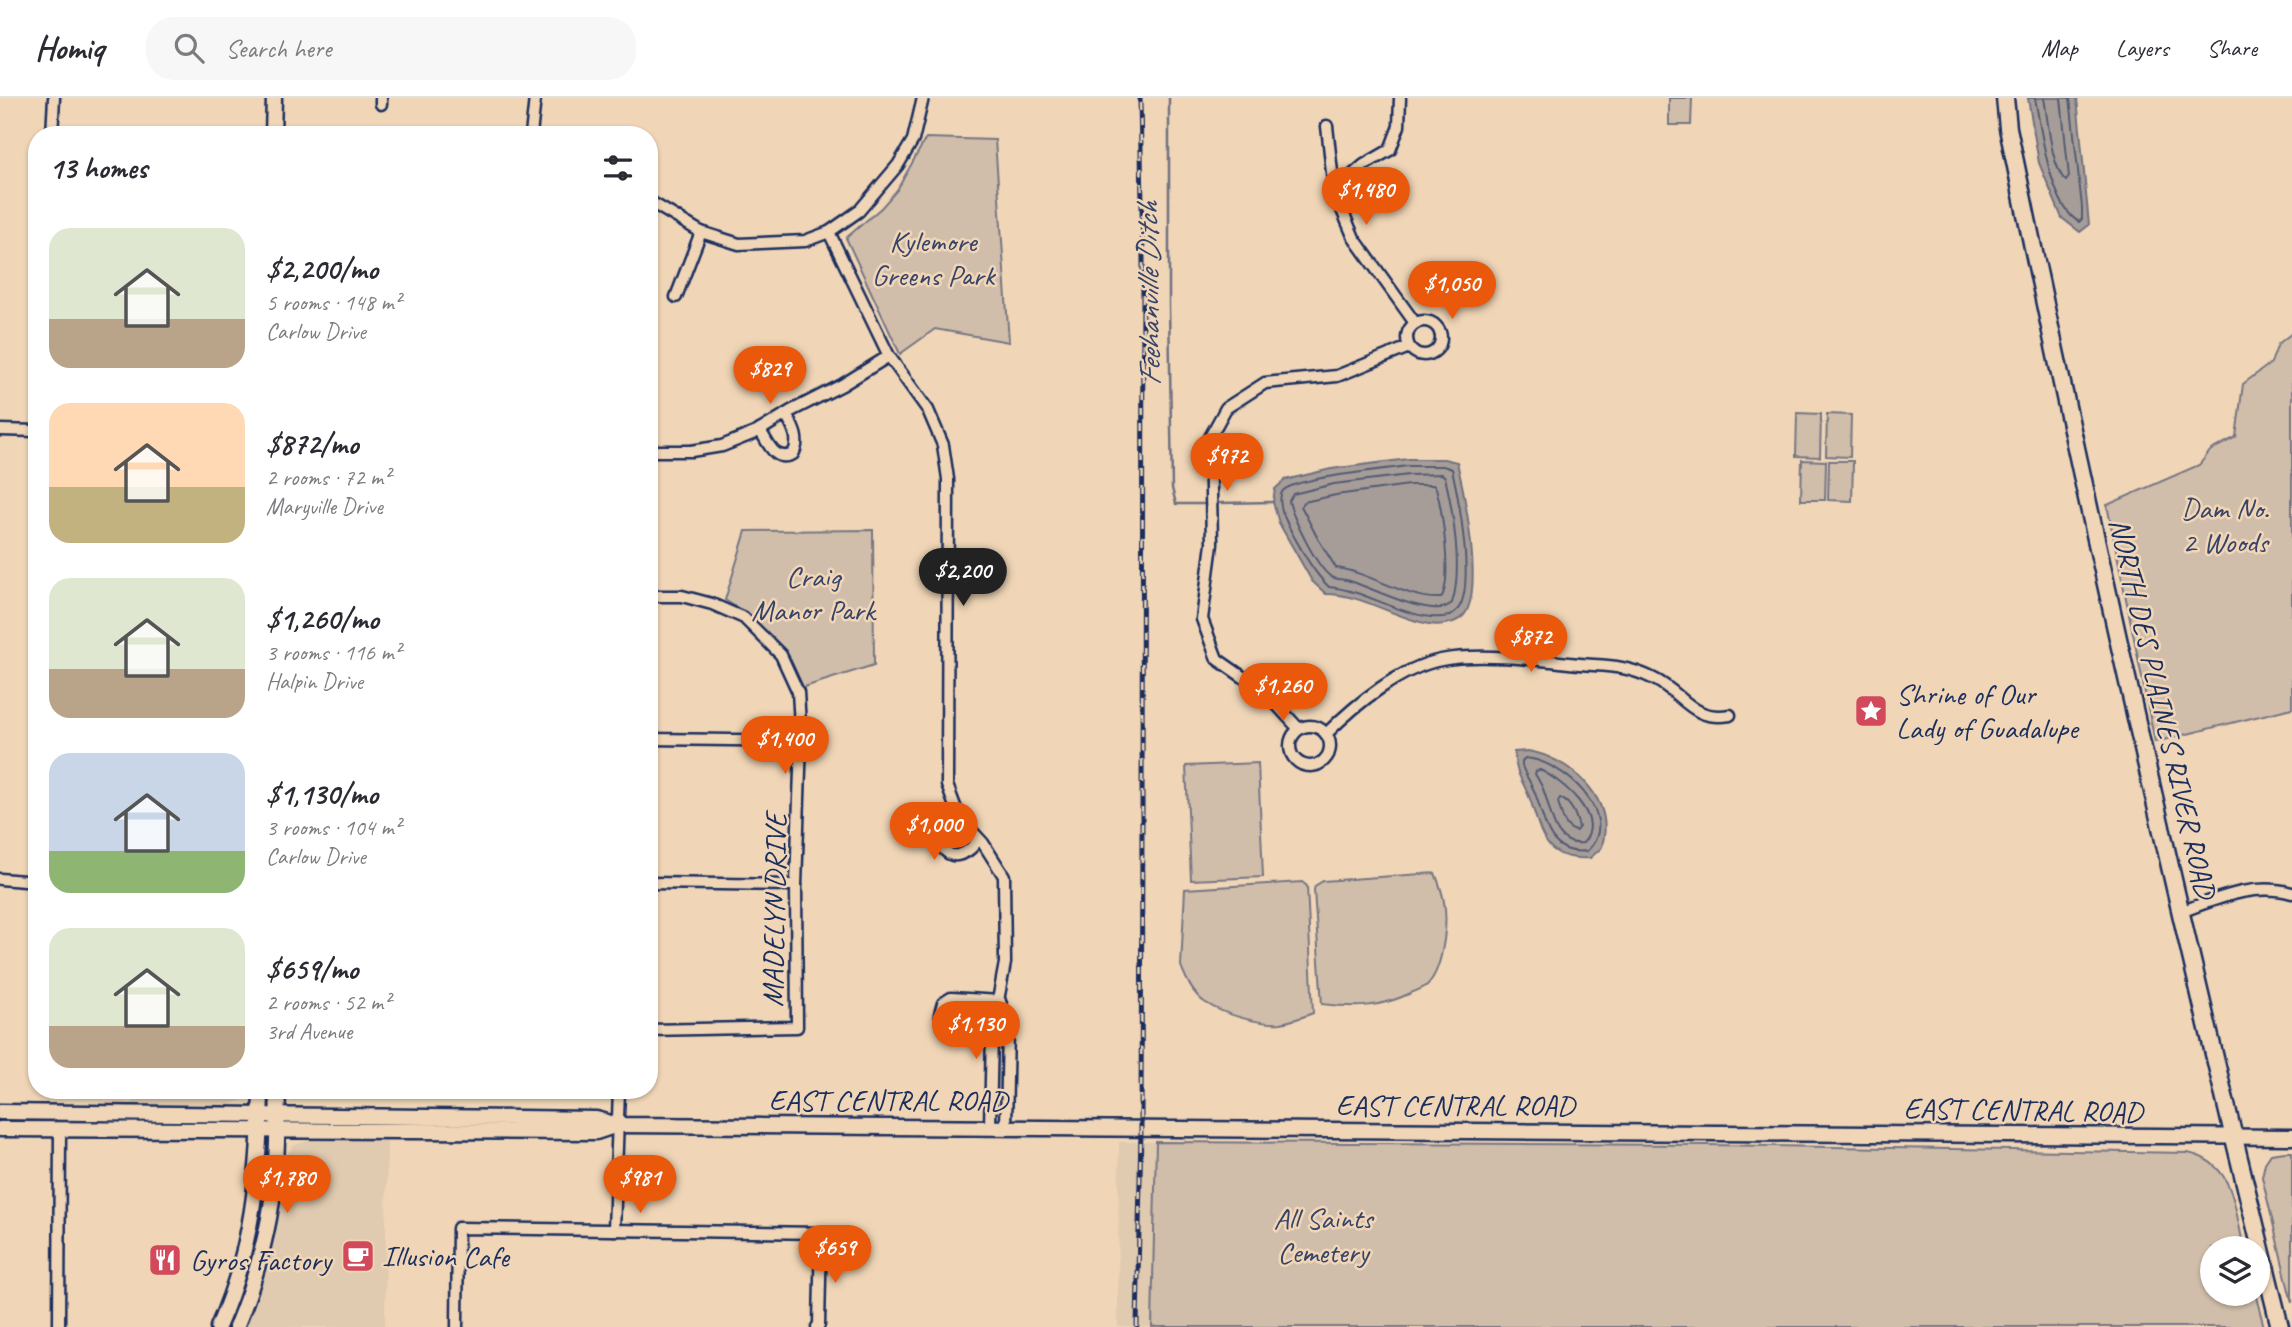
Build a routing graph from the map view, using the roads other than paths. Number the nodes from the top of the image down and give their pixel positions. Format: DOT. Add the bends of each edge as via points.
graph roads {
  1 [pos="54,98"];
  2 [pos="274,98"];
  3 [pos="536,98"];
  4 [pos="923,98"];
  5 [pos="1400,98"];
  6 [pos="2005,98"];
  7 [pos="52,126"];
  8 [pos="273,126"];
  9 [pos="532,126"];
  10 [pos="1327,126"];
  11 [pos="1334,191"];
  12 [pos="658,206"];
  13 [pos="701,232"];
  14 [pos="829,232"];
  15 [pos="676,297"];
  16 [pos="1415,323"];
  17 [pos="1409,347"];
  18 [pos="889,356"];
  19 [pos="786,414"];
  20 [pos="0,430"];
  21 [pos="28,430"];
  22 [pos="760,430"];
  23 [pos="658,451"];
  24 [pos="658,596"];
  25 [pos="1730,715"];
  26 [pos="1299,729"];
  27 [pos="1326,734"];
  28 [pos="658,739"];
  29 [pos="801,741"];
  30 [pos="961,818"];
  31 [pos="979,839"];
  32 [pos="0,879"];
  33 [pos="28,881"];
  34 [pos="658,883"];
  35 [pos="796,885"];
  36 [pos="2292,893"];
  37 [pos="2180,912"];
  38 [pos="1000,1001"];
  39 [pos="658,1030"];
  40 [pos="992,1033"];
  41 [pos="261,1099"];
  42 [pos="278,1099"];
  43 [pos="619,1099"];
  44 [pos="0,1112"];
  45 [pos="260,1114"];
  46 [pos="277,1114"];
  47 [pos="618,1125"];
  48 [pos="990,1127"];
  49 [pos="1006,1128"];
  50 [pos="0,1129"];
  51 [pos="60,1129"];
  52 [pos="260,1131"];
  53 [pos="277,1131"];
  54 [pos="2235,1137"];
  55 [pos="2292,1137"];
  56 [pos="614,1230"];
  57 [pos="60,1327"];
  58 [pos="218,1327"];
  59 [pos="236,1327"];
  60 [pos="457,1327"];
  61 [pos="817,1327"];
  62 [pos="2280,1327"];
  1 -- 7 [label="street"];
  2 -- 8 [label="main road"];
  3 -- 9 [label="street"];
  4 -- 14 [label="street" via="913,140 898,165 859,211"];
  5 -- 11 [label="street" via="1399,126 1390,150"];
  6 -- 37 [label="main road, NORTH DES PLAINES RIVER ROAD" via="2052,341"];
  10 -- 11 [label="street"];
  11 -- 16 [label="street" via="1354,238"];
  12 -- 13 [label="street"];
  13 -- 14 [label="street" via="739,244 804,240"];
  13 -- 15 [label="street"];
  14 -- 18 [label="street"];
  16 -- 17 [label="street" via="1407,334"];
  16 -- 17 [label="street" via="1434,324 1441,342 1436,351 1426,355"];
  17 -- 26 [label="street" via="1337,376 1265,383 1226,408 1210,437 1212,544 1202,619 1217,659 1266,693"];
  18 -- 19 [label="street"];
  18 -- 30 [label="street" via="928,410 943,445 948,479 947,785"];
  19 -- 22 [label="street"];
  19 -- 22 [label="street" via="796,436 793,454 775,454"];
  20 -- 21 [label="street"];
  22 -- 23 [label="street" via="722,446"];
  24 -- 29 [label="street, MADELYN DRIVE" via="682,596 744,618 781,655 798,692"];
  25 -- 27 [label="street" via="1704,715 1664,684 1626,667 1462,658 1425,664 1396,678"];
  26 -- 27 [label="street" via="1316,727"];
  26 -- 27 [label="street" via="1291,740 1291,754 1307,767 1320,764 1329,754"];
  28 -- 29 [label="street"];
  29 -- 35 [label="street, MADELYN DRIVE"];
  30 -- 31 [label="street"];
  30 -- 31 [label="street" via="942,839 947,853 963,854"];
  31 -- 38 [label="street" via="1004,876 1005,963"];
  32 -- 33 [label="street"];
  34 -- 35 [label="street"];
  35 -- 39 [label="street, MADELYN DRIVE" via="797,1027"];
  36 -- 37 [label="street" via="2246,890"];
  37 -- 54 [label="main road, NORTH DES PLAINES RIVER ROAD"];
  38 -- 40 [label="street"];
  38 -- 40 [label="street" via="951,998 943,1003 940,1014 944,1024"];
  38 -- 49 [label="street" via="1007,1030"];
  40 -- 48 [label="street"];
  41 -- 45 [label="main road"];
  42 -- 46 [label="main road"];
  43 -- 47 [label="street"];
  44 -- 45 [label="main road, EAST CENTRAL ROAD"];
  45 -- 46 [label="main road, EAST CENTRAL ROAD"];
  45 -- 52 [label="main road"];
  46 -- 47 [label="main road, EAST CENTRAL ROAD" via="596,1119"];
  46 -- 53 [label="main road"];
  47 -- 48 [label="main road, EAST CENTRAL ROAD"];
  47 -- 53 [label="main road, EAST CENTRAL ROAD" via="596,1132"];
  47 -- 56 [label="street"];
  48 -- 49 [label="main road, EAST CENTRAL ROAD"];
  49 -- 54 [label="main road, EAST CENTRAL ROAD"];
  50 -- 51 [label="main road, EAST CENTRAL ROAD"];
  51 -- 52 [label="main road, EAST CENTRAL ROAD"];
  51 -- 57 [label="street"];
  52 -- 53 [label="main road, EAST CENTRAL ROAD"];
  52 -- 58 [label="main road" via="248,1235"];
  53 -- 59 [label="main road" via="267,1228"];
  54 -- 55 [label="main road, EAST CENTRAL ROAD"];
  54 -- 62 [label="main road, NORTH DES PLAINES RIVER ROAD"];
  56 -- 60 [label="street" via="458,1228"];
  56 -- 61 [label="street" via="821,1233"];
}
